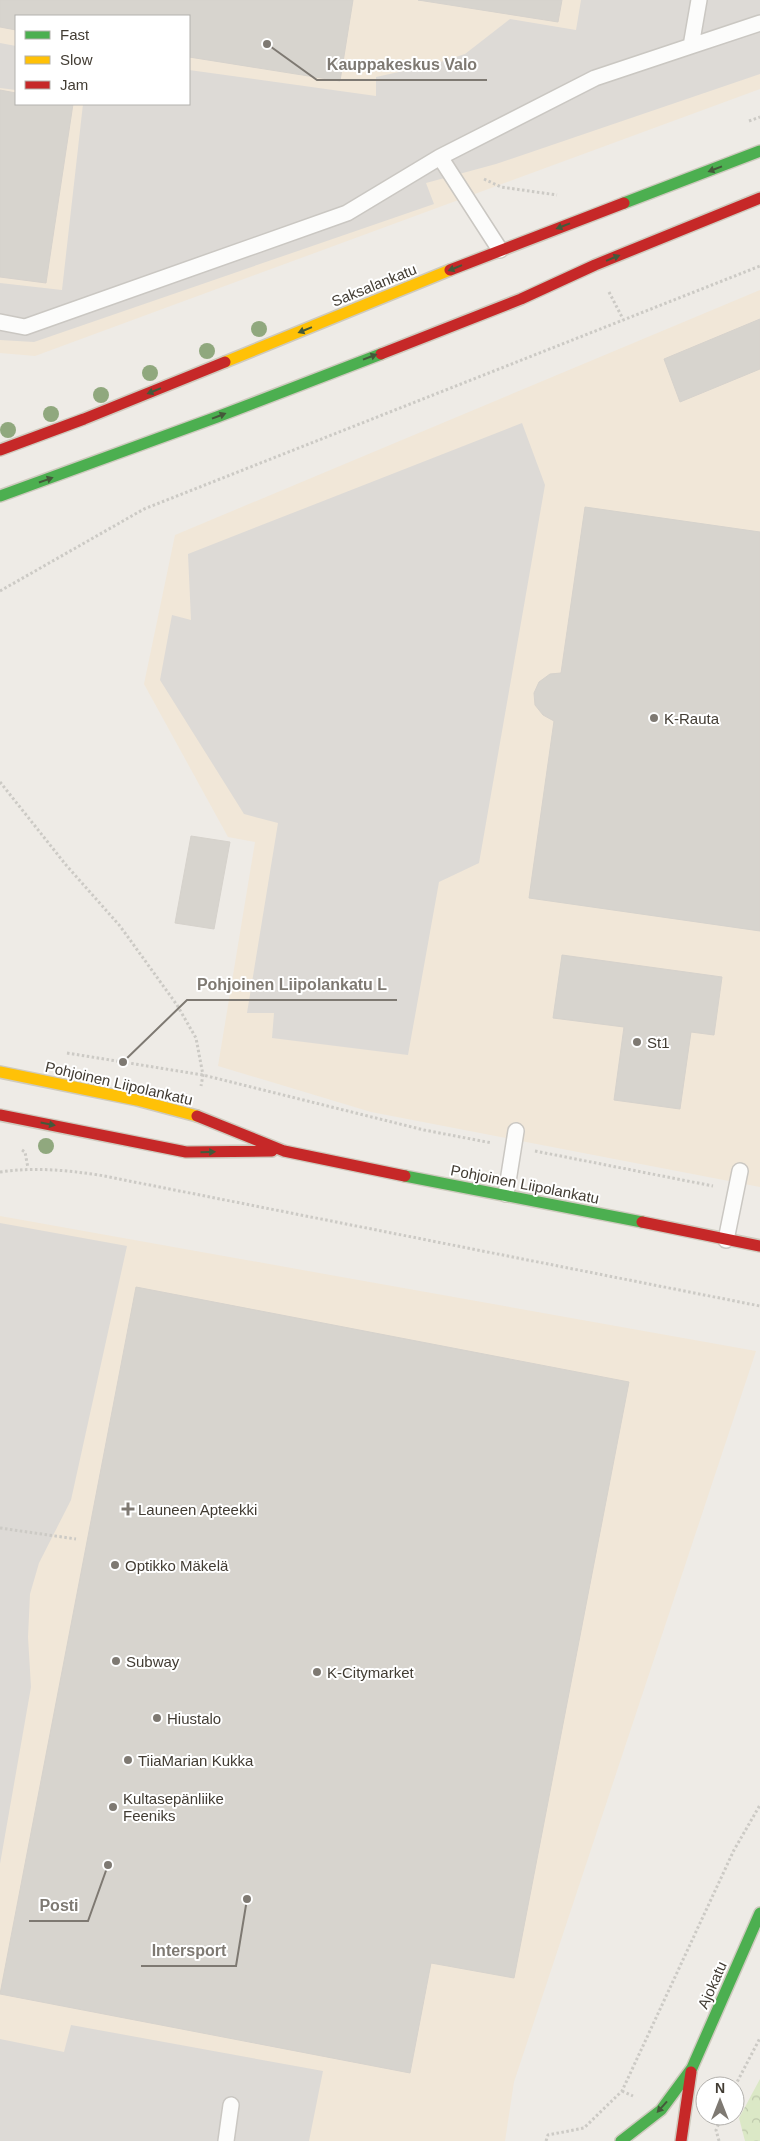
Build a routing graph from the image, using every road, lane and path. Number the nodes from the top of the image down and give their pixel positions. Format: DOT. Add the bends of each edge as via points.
graph roads {
  1 [pos="699,0"];
  2 [pos="760,23"];
  3 [pos="691,46"];
  4 [pos="760,117"];
  5 [pos="742,124"];
  6 [pos="760,151"];
  7 [pos="440,157"];
  8 [pos="484,179"];
  9 [pos="566,196"];
  10 [pos="760,198"];
  11 [pos="500,250"];
  12 [pos="760,266"];
  13 [pos="0,322"];
  14 [pos="0,450"];
  15 [pos="0,496"];
  16 [pos="0,591"];
  17 [pos="0,782"];
  18 [pos="67,1053"];
  19 [pos="0,1072"];
  20 [pos="203,1076"];
  21 [pos="0,1115"];
  22 [pos="516,1131"];
  23 [pos="514,1147"];
  24 [pos="284,1151"];
  25 [pos="740,1170"];
  26 [pos="0,1172"];
  27 [pos="736,1191"];
  28 [pos="506,1194"];
  29 [pos="726,1240"];
  30 [pos="760,1246"];
  31 [pos="760,1306"];
  32 [pos="0,1528"];
  33 [pos="76,1539"];
  34 [pos="760,1805"];
  35 [pos="760,1914"];
  36 [pos="760,2038"];
  37 [pos="692,2068"];
  38 [pos="740,2076"];
  39 [pos="232,2105"];
  40 [pos="718,2126"];
  41 [pos="226,2141"];
  42 [pos="546,2141"];
  43 [pos="621,2141"];
  44 [pos="681,2141"];
  45 [pos="719,2141"];
  1 -- 3 [label="lane"];
  2 -- 3 [label="lane"];
  3 -- 7 [label="lane" via="595,78"];
  4 -- 5 [label="path"];
  6 -- 11 [label="main road, Saksalankatu, one-way"];
  7 -- 11 [label="lane"];
  7 -- 13 [label="lane" via="347,213 25,327"];
  8 -- 9 [label="path" via="501,187"];
  15 -- 10 [label="main road, one-way" via="208,420 520,299"];
  11 -- 14 [label="main road, Saksalankatu, one-way"];
  12 -- 16 [label="path" via="144,509"];
  17 -- 20 [label="path" via="120,926 177,1005 196,1038"];
  18 -- 20 [label="path"];
  19 -- 24 [label="main road, Pohjoinen Liipolankatu" via="195,1115"];
  20 -- 23 [label="path" via="424,1130"];
  21 -- 24 [label="main road, Pohjoinen Liipolankatu, one-way" via="186,1152"];
  22 -- 23 [label="lane"];
  23 -- 27 [label="path"];
  23 -- 28 [label="lane"];
  24 -- 28 [label="main road, Pohjoinen Liipolankatu"];
  25 -- 27 [label="lane"];
  26 -- 31 [label="path" via="28,1168 99,1175"];
  27 -- 29 [label="lane"];
  28 -- 29 [label="main road, Pohjoinen Liipolankatu"];
  29 -- 30 [label="main road, Pohjoinen Liipolankatu"];
  32 -- 33 [label="path"];
  34 -- 42 [label="path" via="734,1850 622,2091 584,2128 548,2135"];
  35 -- 37 [label="main road, Ajokatu"];
  36 -- 38 [label="path"];
  37 -- 43 [label="main road, Ajokatu, one-way" via="661,2110"];
  37 -- 44 [label="main road, Ajokatu"];
  39 -- 41 [label="lane"];
  40 -- 45 [label="path"];
}
